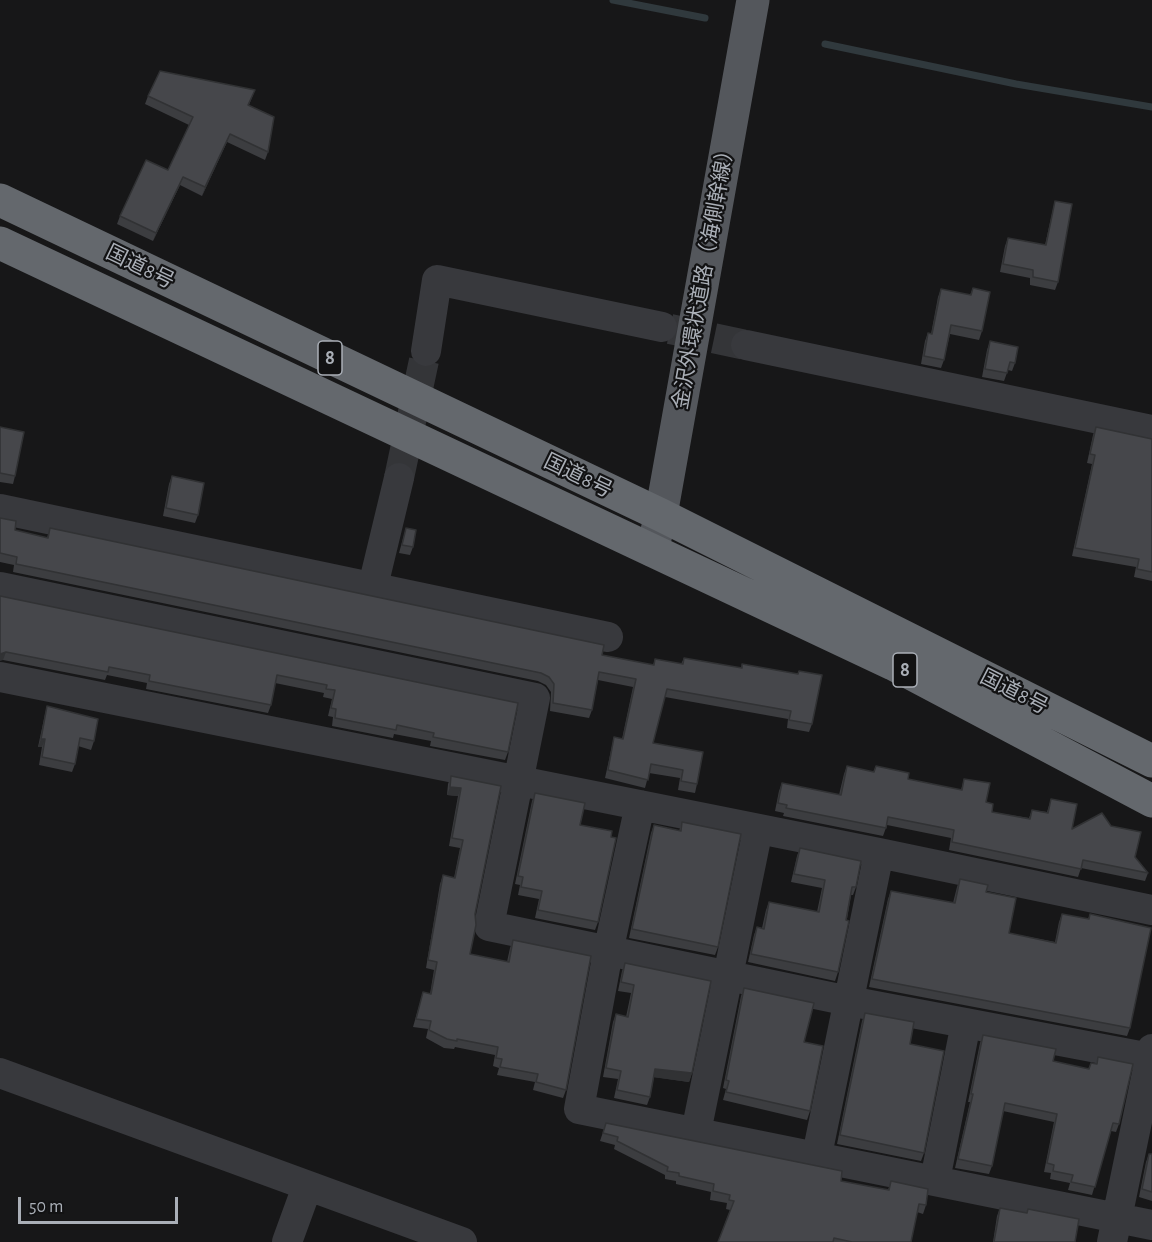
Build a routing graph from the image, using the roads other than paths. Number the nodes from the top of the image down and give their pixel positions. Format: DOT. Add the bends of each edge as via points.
graph roads {
  1 [pos="753,0"];
  2 [pos="0,200"];
  3 [pos="0,243"];
  4 [pos="662,327"];
  5 [pos="746,345"];
  6 [pos="426,351"];
  7 [pos="1152,430"];
  8 [pos="399,478"];
  9 [pos="0,509"];
  10 [pos="661,515"];
  11 [pos="652,550"];
  12 [pos="373,586"];
  13 [pos="0,587"];
  14 [pos="608,637"];
  15 [pos="0,678"];
  16 [pos="1152,761"];
  17 [pos="519,781"];
  18 [pos="1152,801"];
  19 [pos="640,805"];
  20 [pos="758,829"];
  21 [pos="879,853"];
  22 [pos="1152,910"];
  23 [pos="608,952"];
  24 [pos="726,976"];
  25 [pos="849,1001"];
  26 [pos="966,1023"];
  27 [pos="1151,1053"];
  28 [pos="0,1073"];
  29 [pos="696,1132"];
  30 [pos="817,1155"];
  31 [pos="935,1180"];
  32 [pos="308,1187"];
  33 [pos="1152,1225"];
  34 [pos="1114,1230"];
  35 [pos="287,1242"];
  36 [pos="462,1242"];
  1 -- 10 [label="main road, 金沢外環状道路（海側幹線）"];
  2 -- 10 [label="highway, 国道8号 / 8"];
  3 -- 11 [label="highway, 国道8号 / 8"];
  4 -- 6 [label="street" via="437,280"];
  5 -- 7 [label="street"];
  8 -- 12 [label="street"];
  9 -- 12 [label="street"];
  10 -- 11 [label="main road, 金沢外環状道路（海側幹線）"];
  10 -- 16 [label="highway, 国道8号 / 8"];
  11 -- 18 [label="highway, 国道8号 / 8" via="893,664"];
  12 -- 14 [label="street"];
  13 -- 17 [label="street" via="535,698"];
  15 -- 17 [label="street"];
  17 -- 19 [label="street"];
  17 -- 23 [label="street" via="489,926"];
  19 -- 20 [label="street"];
  19 -- 23 [label="street"];
  20 -- 21 [label="street"];
  20 -- 24 [label="street"];
  21 -- 22 [label="street"];
  21 -- 25 [label="street"];
  23 -- 24 [label="street"];
  23 -- 29 [label="street" via="579,1109"];
  24 -- 25 [label="street"];
  24 -- 29 [label="street"];
  25 -- 26 [label="street"];
  25 -- 30 [label="street"];
  26 -- 27 [label="street"];
  26 -- 31 [label="street"];
  27 -- 34 [label="street"];
  28 -- 32 [label="street"];
  29 -- 30 [label="street"];
  30 -- 31 [label="street"];
  31 -- 34 [label="street"];
  32 -- 35 [label="street"];
  32 -- 36 [label="street"];
  33 -- 34 [label="street"];
}
